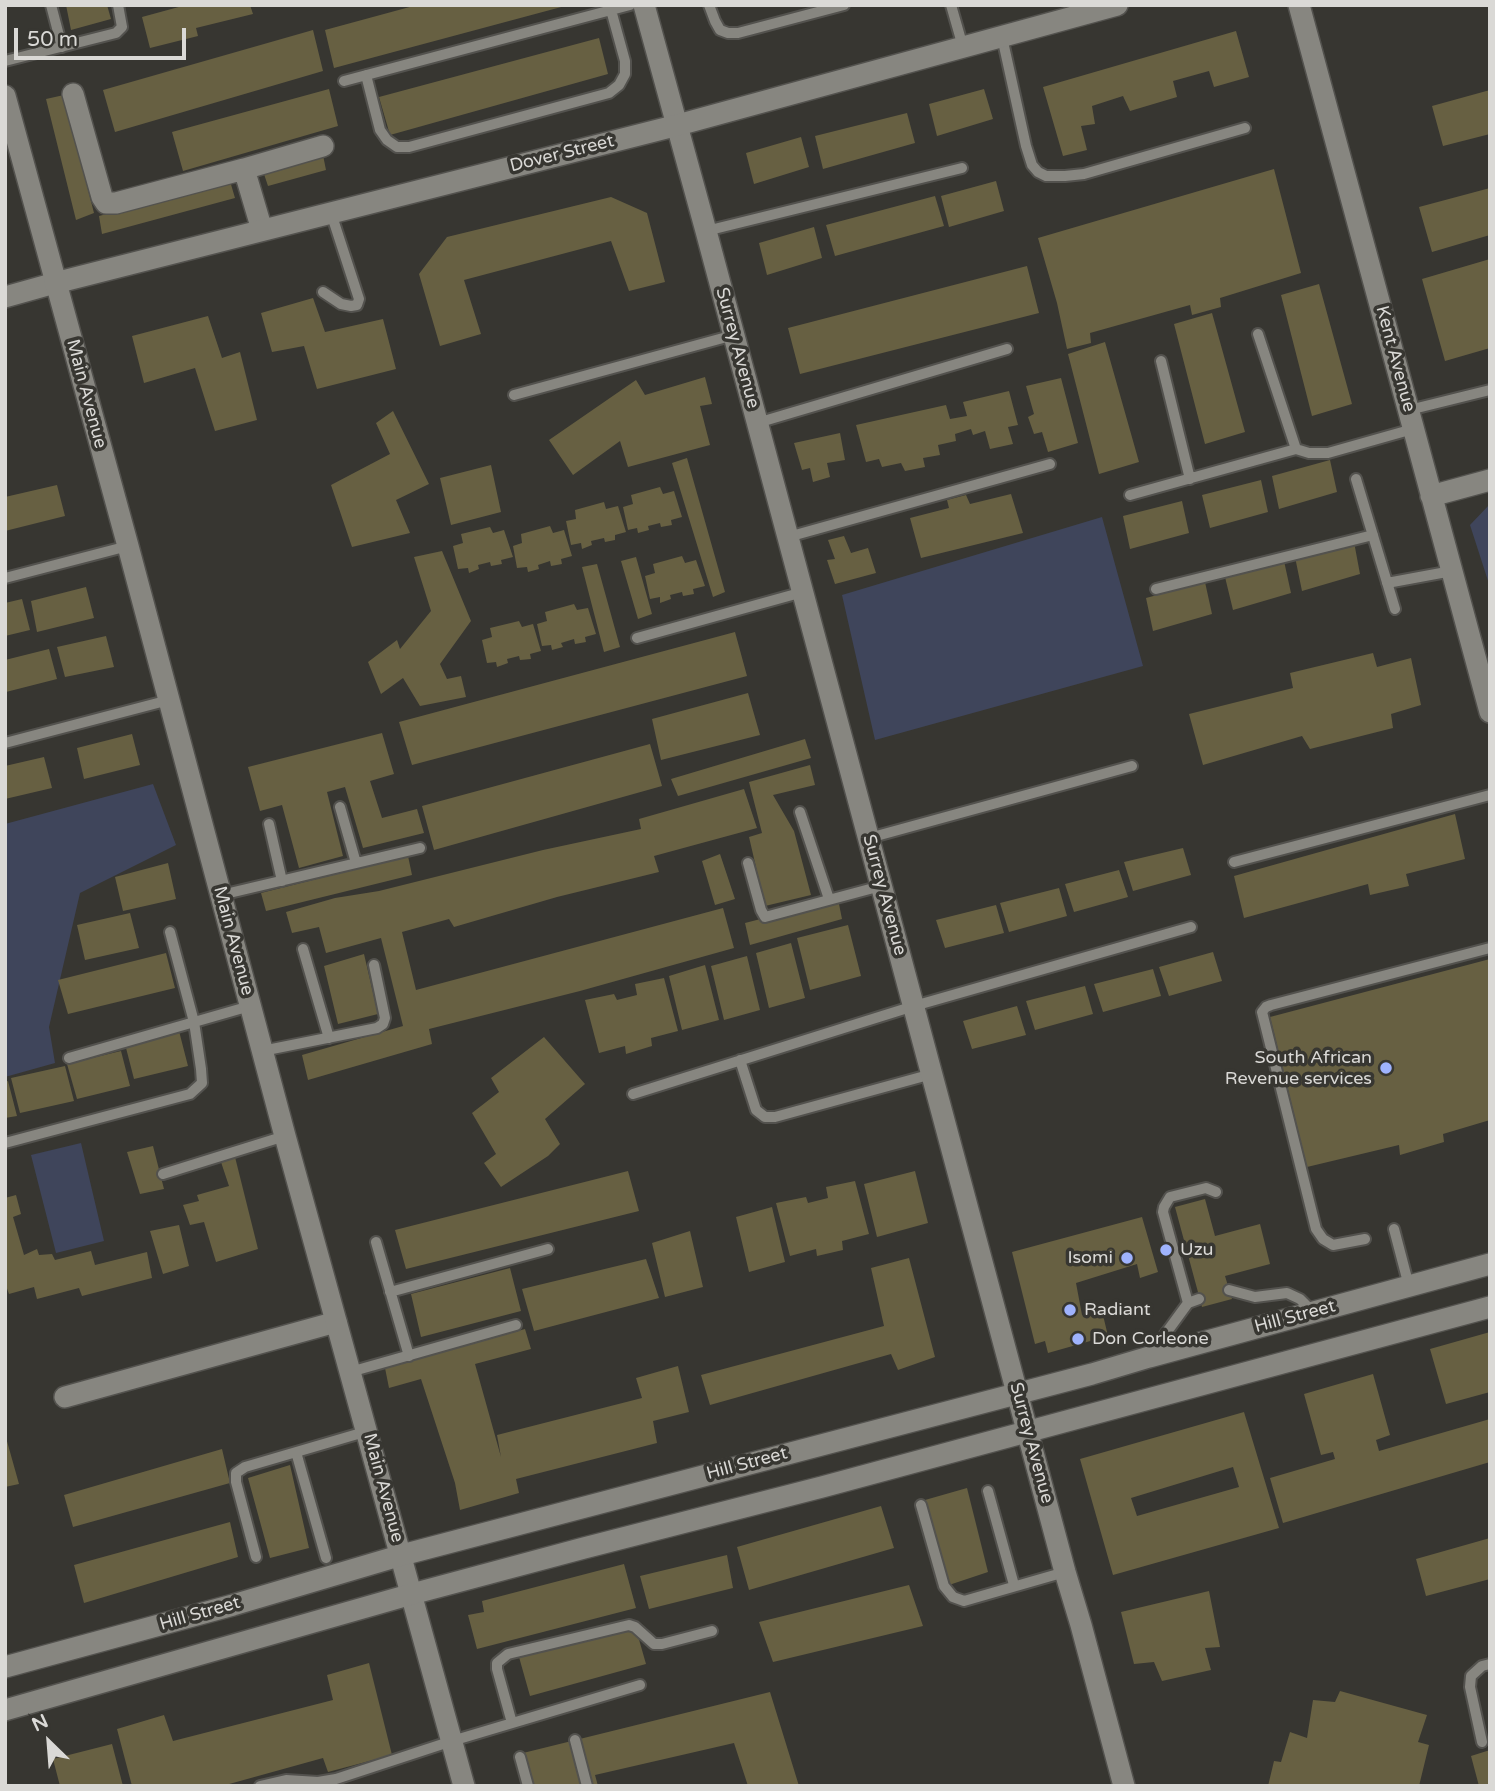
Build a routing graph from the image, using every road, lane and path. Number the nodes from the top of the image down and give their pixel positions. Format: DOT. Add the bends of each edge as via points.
graph roads {
  1 [pos="51,5"];
  2 [pos="118,5"];
  3 [pos="630,5"];
  4 [pos="644,5"];
  5 [pos="709,5"];
  6 [pos="844,5"];
  7 [pos="951,5"];
  8 [pos="1118,5"];
  9 [pos="1299,5"];
  10 [pos="611,10"];
  11 [pos="1002,37"];
  12 [pos="62,47"];
  13 [pos="963,47"];
  14 [pos="5,61"];
  15 [pos="366,75"];
  16 [pos="344,81"];
  17 [pos="73,94"];
  18 [pos="5,96"];
  19 [pos="677,125"];
  20 [pos="1245,128"];
  21 [pos="323,146"];
  22 [pos="962,168"];
  23 [pos="244,169"];
  24 [pos="331,213"];
  25 [pos="262,230"];
  26 [pos="706,231"];
  27 [pos="55,284"];
  28 [pos="323,292"];
  29 [pos="5,297"];
  30 [pos="1258,334"];
  31 [pos="734,335"];
  32 [pos="1007,349"];
  33 [pos="1161,361"];
  34 [pos="1490,390"];
  35 [pos="514,395"];
  36 [pos="1411,420"];
  37 [pos="757,423"];
  38 [pos="1296,449"];
  39 [pos="1050,464"];
  40 [pos="1190,479"];
  41 [pos="1356,479"];
  42 [pos="1490,480"];
  43 [pos="1130,495"];
  44 [pos="1432,496"];
  45 [pos="1373,535"];
  46 [pos="788,537"];
  47 [pos="128,546"];
  48 [pos="1452,571"];
  49 [pos="5,578"];
  50 [pos="1387,583"];
  51 [pos="1156,589"];
  52 [pos="803,592"];
  53 [pos="1395,609"];
  54 [pos="637,638"];
  55 [pos="169,700"];
  56 [pos="1490,712"];
  57 [pos="5,743"];
  58 [pos="1132,766"];
  59 [pos="1490,795"];
  60 [pos="340,807"];
  61 [pos="800,812"];
  62 [pos="269,824"];
  63 [pos="869,838"];
  64 [pos="420,848"];
  65 [pos="1234,862"];
  66 [pos="356,863"];
  67 [pos="748,863"];
  68 [pos="282,881"];
  69 [pos="881,886"];
  70 [pos="221,895"];
  71 [pos="829,899"];
  72 [pos="1191,927"];
  73 [pos="170,932"];
  74 [pos="1490,947"];
  75 [pos="303,949"];
  76 [pos="374,965"];
  77 [pos="250,1006"];
  78 [pos="914,1006"];
  79 [pos="194,1023"];
  80 [pos="329,1038"];
  81 [pos="262,1051"];
  82 [pos="69,1058"];
  83 [pos="740,1060"];
  84 [pos="932,1074"];
  85 [pos="633,1094"];
  86 [pos="285,1136"];
  87 [pos="5,1143"];
  88 [pos="163,1174"];
  89 [pos="1216,1192"];
  90 [pos="1394,1229"];
  91 [pos="1364,1239"];
  92 [pos="376,1242"];
  93 [pos="548,1249"];
  94 [pos="1490,1264"];
  95 [pos="1409,1286"];
  96 [pos="1229,1290"];
  97 [pos="390,1292"];
  98 [pos="1199,1299"];
  99 [pos="1188,1303"];
  100 [pos="1490,1307"];
  101 [pos="1313,1312"];
  102 [pos="336,1322"];
  103 [pos="516,1325"];
  104 [pos="409,1356"];
  105 [pos="1149,1357"];
  106 [pos="350,1372"];
  107 [pos="1018,1393"];
  108 [pos="65,1397"];
  109 [pos="368,1431"];
  110 [pos="1028,1432"];
  111 [pos="296,1452"];
  112 [pos="988,1491"];
  113 [pos="920,1505"];
  114 [pos="402,1555"];
  115 [pos="256,1557"];
  116 [pos="326,1558"];
  117 [pos="1065,1572"];
  118 [pos="1014,1585"];
  119 [pos="412,1594"];
  120 [pos="712,1631"];
  121 [pos="1490,1664"];
  122 [pos="5,1667"];
  123 [pos="640,1685"];
  124 [pos="5,1710"];
  125 [pos="512,1723"];
  126 [pos="575,1740"];
  127 [pos="452,1741"];
  128 [pos="1482,1742"];
  129 [pos="520,1758"];
  130 [pos="260,1786"];
  131 [pos="464,1786"];
  132 [pos="527,1786"];
  133 [pos="587,1786"];
  134 [pos="1124,1786"];
  1 -- 12 [label="lane"];
  2 -- 12 [label="lane" via="122,27 116,33"];
  3 -- 10 [label="lane"];
  4 -- 19 [label="street, Surrey Avenue"];
  5 -- 6 [label="lane" via="720,30 728,33"];
  7 -- 13 [label="lane"];
  8 -- 11 [label="street, Dover Street"];
  9 -- 36 [label="street, Kent Avenue"];
  10 -- 15 [label="lane"];
  10 -- 15 [label="lane" via="625,74 609,93 409,147 397,146 380,130"];
  11 -- 13 [label="street, Dover Street"];
  11 -- 20 [label="lane" via="1032,165 1046,176 1084,174"];
  12 -- 14 [label="lane"];
  13 -- 19 [label="street, Dover Street"];
  15 -- 16 [label="lane"];
  17 -- 23 [label="street" via="106,203"];
  18 -- 27 [label="street, Main Avenue"];
  19 -- 24 [label="street, Dover Street"];
  19 -- 26 [label="street, Surrey Avenue"];
  21 -- 23 [label="street"];
  22 -- 26 [label="lane"];
  23 -- 25 [label="street"];
  24 -- 25 [label="street, Dover Street"];
  24 -- 28 [label="lane" via="359,299 351,306"];
  25 -- 27 [label="street, Dover Street"];
  26 -- 31 [label="street, Surrey Avenue"];
  27 -- 29 [label="street, Dover Street"];
  27 -- 47 [label="street, Main Avenue"];
  30 -- 38 [label="lane"];
  31 -- 35 [label="lane"];
  31 -- 37 [label="street, Surrey Avenue"];
  32 -- 37 [label="lane"];
  33 -- 40 [label="lane"];
  34 -- 36 [label="lane"];
  36 -- 38 [label="lane" via="1328,453"];
  36 -- 44 [label="street, Kent Avenue"];
  37 -- 46 [label="street, Surrey Avenue"];
  38 -- 40 [label="lane"];
  39 -- 46 [label="lane"];
  40 -- 43 [label="lane"];
  41 -- 45 [label="lane"];
  42 -- 44 [label="street"];
  44 -- 48 [label="street, Kent Avenue"];
  45 -- 50 [label="lane"];
  45 -- 51 [label="lane"];
  46 -- 52 [label="street, Surrey Avenue"];
  47 -- 49 [label="lane"];
  47 -- 55 [label="street, Main Avenue"];
  48 -- 50 [label="lane"];
  48 -- 56 [label="street, Kent Avenue"];
  50 -- 53 [label="lane"];
  52 -- 54 [label="lane"];
  52 -- 63 [label="street, Surrey Avenue"];
  55 -- 57 [label="lane"];
  55 -- 70 [label="street, Main Avenue"];
  58 -- 63 [label="lane"];
  59 -- 65 [label="lane"];
  60 -- 66 [label="lane"];
  61 -- 71 [label="lane"];
  62 -- 68 [label="lane"];
  63 -- 69 [label="street, Surrey Avenue"];
  64 -- 66 [label="lane"];
  66 -- 68 [label="lane"];
  67 -- 71 [label="lane" via="765,917"];
  68 -- 70 [label="lane"];
  69 -- 71 [label="lane"];
  69 -- 78 [label="street, Surrey Avenue"];
  70 -- 77 [label="street, Main Avenue"];
  72 -- 78 [label="lane"];
  73 -- 79 [label="lane"];
  74 -- 91 [label="lane" via="1271,1005 1262,1012 1317,1229 1323,1240 1333,1245"];
  75 -- 80 [label="lane"];
  76 -- 80 [label="lane" via="383,1024"];
  77 -- 79 [label="lane"];
  77 -- 81 [label="street, Main Avenue"];
  78 -- 83 [label="lane"];
  78 -- 84 [label="street, Surrey Avenue"];
  79 -- 82 [label="lane"];
  79 -- 87 [label="lane" via="202,1083 190,1094"];
  80 -- 81 [label="lane"];
  81 -- 86 [label="street, Main Avenue"];
  83 -- 84 [label="lane" via="756,1110 775,1117"];
  83 -- 85 [label="lane"];
  84 -- 107 [label="street, Surrey Avenue"];
  86 -- 88 [label="lane"];
  86 -- 102 [label="street, Main Avenue"];
  89 -- 99 [label="lane" via="1206,1188 1170,1197 1164,1207"];
  90 -- 95 [label="lane"];
  92 -- 97 [label="lane"];
  93 -- 97 [label="lane"];
  94 -- 95 [label="street, Hill Street"];
  95 -- 101 [label="street, Hill Street"];
  96 -- 101 [label="lane" via="1255,1297 1287,1293"];
  97 -- 104 [label="lane"];
  98 -- 99 [label="lane"];
  99 -- 105 [label="lane"];
  100 -- 110 [label="street"];
  101 -- 105 [label="street, Hill Street"];
  102 -- 106 [label="street, Main Avenue"];
  102 -- 108 [label="street"];
  103 -- 104 [label="lane"];
  104 -- 106 [label="lane"];
  105 -- 107 [label="street, Hill Street"];
  106 -- 109 [label="street, Main Avenue"];
  107 -- 110 [label="street, Surrey Avenue"];
  107 -- 114 [label="street, Hill Street"];
  109 -- 111 [label="lane"];
  109 -- 114 [label="street, Main Avenue"];
  110 -- 117 [label="street, Surrey Avenue"];
  110 -- 119 [label="street"];
  111 -- 115 [label="lane" via="236,1473"];
  111 -- 116 [label="lane"];
  112 -- 118 [label="lane"];
  113 -- 118 [label="lane" via="944,1586 953,1597 964,1601"];
  114 -- 119 [label="street, Main Avenue"];
  114 -- 122 [label="street, Hill Street"];
  117 -- 118 [label="lane"];
  117 -- 134 [label="street, Surrey Avenue"];
  119 -- 124 [label="street"];
  119 -- 127 [label="street, Main Avenue"];
  120 -- 125 [label="lane" via="654,1644 629,1625 508,1654 497,1663 497,1669"];
  121 -- 128 [label="lane" via="1471,1676"];
  123 -- 125 [label="lane"];
  125 -- 127 [label="lane"];
  126 -- 133 [label="lane"];
  127 -- 130 [label="lane" via="336,1779 286,1780"];
  127 -- 131 [label="street, Main Avenue"];
  129 -- 132 [label="lane"];
}
